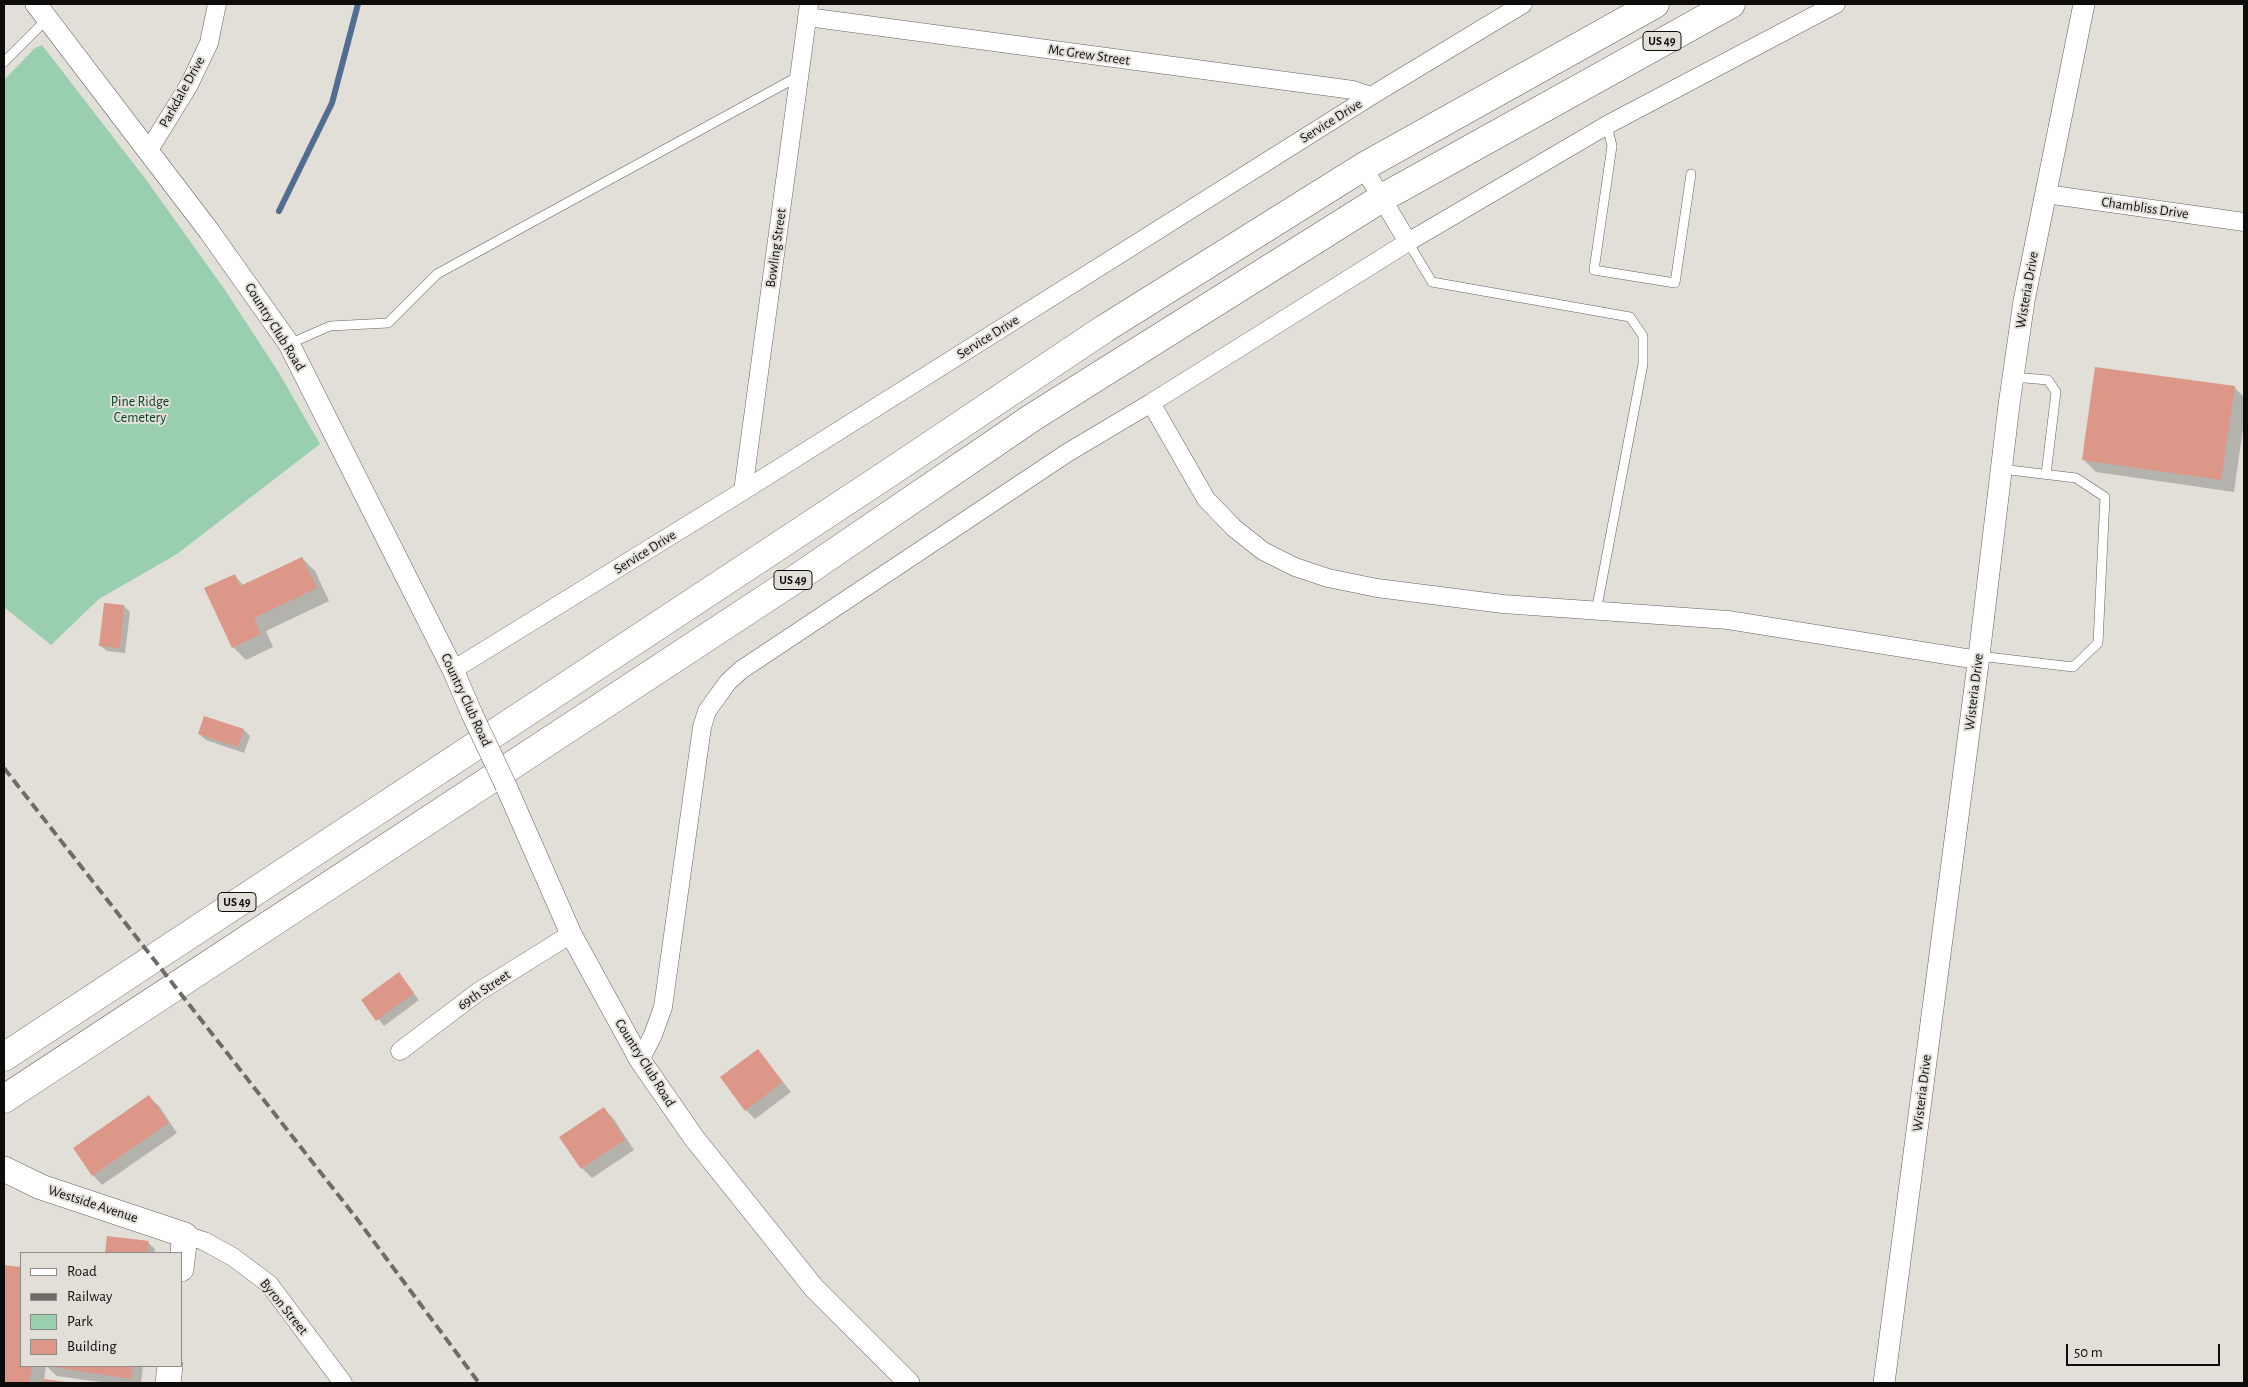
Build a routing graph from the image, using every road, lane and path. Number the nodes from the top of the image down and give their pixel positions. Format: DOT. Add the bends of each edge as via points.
graph roads {
  1 [pos="217,4"];
  2 [pos="1523,4"];
  3 [pos="1655,4"];
  4 [pos="1731,4"];
  5 [pos="1836,4"];
  6 [pos="2084,4"];
  7 [pos="808,10"];
  8 [pos="42,11"];
  9 [pos="4,62"];
  10 [pos="799,76"];
  11 [pos="1370,96"];
  12 [pos="1608,125"];
  13 [pos="149,150"];
  14 [pos="1363,167"];
  15 [pos="1691,174"];
  16 [pos="2046,194"];
  17 [pos="1382,198"];
  18 [pos="2244,222"];
  19 [pos="1408,242"];
  20 [pos="289,344"];
  21 [pos="2013,377"];
  22 [pos="1151,403"];
  23 [pos="2001,469"];
  24 [pos="2046,474"];
  25 [pos="743,491"];
  26 [pos="1596,612"];
  27 [pos="1979,658"];
  28 [pos="453,670"];
  29 [pos="572,934"];
  30 [pos="38,1034"];
  31 [pos="4,1038"];
  32 [pos="400,1051"];
  33 [pos="4,1057"];
  34 [pos="640,1060"];
  35 [pos="4,1099"];
  36 [pos="4,1169"];
  37 [pos="185,1235"];
  38 [pos="182,1260"];
  39 [pos="170,1367"];
  40 [pos="168,1383"];
  41 [pos="343,1383"];
  42 [pos="909,1383"];
  43 [pos="1884,1383"];
  1 -- 13 [label="street, Parkdale Drive" via="209,43 189,85"];
  2 -- 11 [label="street, Service Drive"];
  3 -- 14 [label="main road, US 49"];
  4 -- 17 [label="main road, US 49"];
  5 -- 12 [label="street"];
  6 -- 16 [label="street, Wisteria Drive"];
  7 -- 10 [label="street, Bowling Street"];
  7 -- 11 [label="street, Mc Grew Street" via="1343,89"];
  8 -- 9 [label="lane"];
  8 -- 13 [label="street, Country Club Road"];
  10 -- 20 [label="lane" via="437,274 388,323 330,326"];
  10 -- 25 [label="street, Bowling Street"];
  11 -- 25 [label="street, Service Drive"];
  12 -- 15 [label="lane" via="1612,146 1594,270 1675,283"];
  12 -- 19 [label="street"];
  13 -- 20 [label="street, Country Club Road"];
  14 -- 17 [label="street"];
  14 -- 30 [label="main road, US 49" via="1104,329"];
  16 -- 18 [label="street, Chambliss Drive"];
  16 -- 21 [label="street, Wisteria Drive" via="2024,301"];
  17 -- 19 [label="street"];
  17 -- 35 [label="main road, US 49" via="1033,417 797,578"];
  19 -- 22 [label="street"];
  19 -- 26 [label="lane" via="1432,282 1630,317 1643,336 1643,364"];
  20 -- 28 [label="street, Country Club Road"];
  21 -- 23 [label="street, Wisteria Drive"];
  21 -- 24 [label="lane" via="2048,380 2056,392"];
  22 -- 26 [label="street" via="1206,499 1234,528 1263,551 1295,567 1377,588"];
  22 -- 34 [label="street" via="1058,459 741,670 716,696 702,727 663,1007"];
  23 -- 24 [label="lane"];
  23 -- 27 [label="street, Wisteria Drive"];
  24 -- 27 [label="lane" via="2076,478 2105,497 2098,643 2073,667"];
  25 -- 28 [label="street, Service Drive"];
  26 -- 27 [label="street" via="1728,620"];
  27 -- 43 [label="street, Wisteria Drive"];
  28 -- 29 [label="street, Country Club Road, bridge"];
  29 -- 32 [label="street, 69th Street" via="478,992"];
  29 -- 34 [label="street, Country Club Road"];
  30 -- 31 [label="main road"];
  30 -- 33 [label="main road, US 49"];
  34 -- 42 [label="street, Country Club Road" via="694,1138 814,1288"];
  36 -- 37 [label="main road, Westside Avenue" via="41,1187"];
  37 -- 38 [label="main road"];
  37 -- 41 [label="street, Byron Street" via="234,1257 269,1284"];
  39 -- 40 [label="main road"];
}
